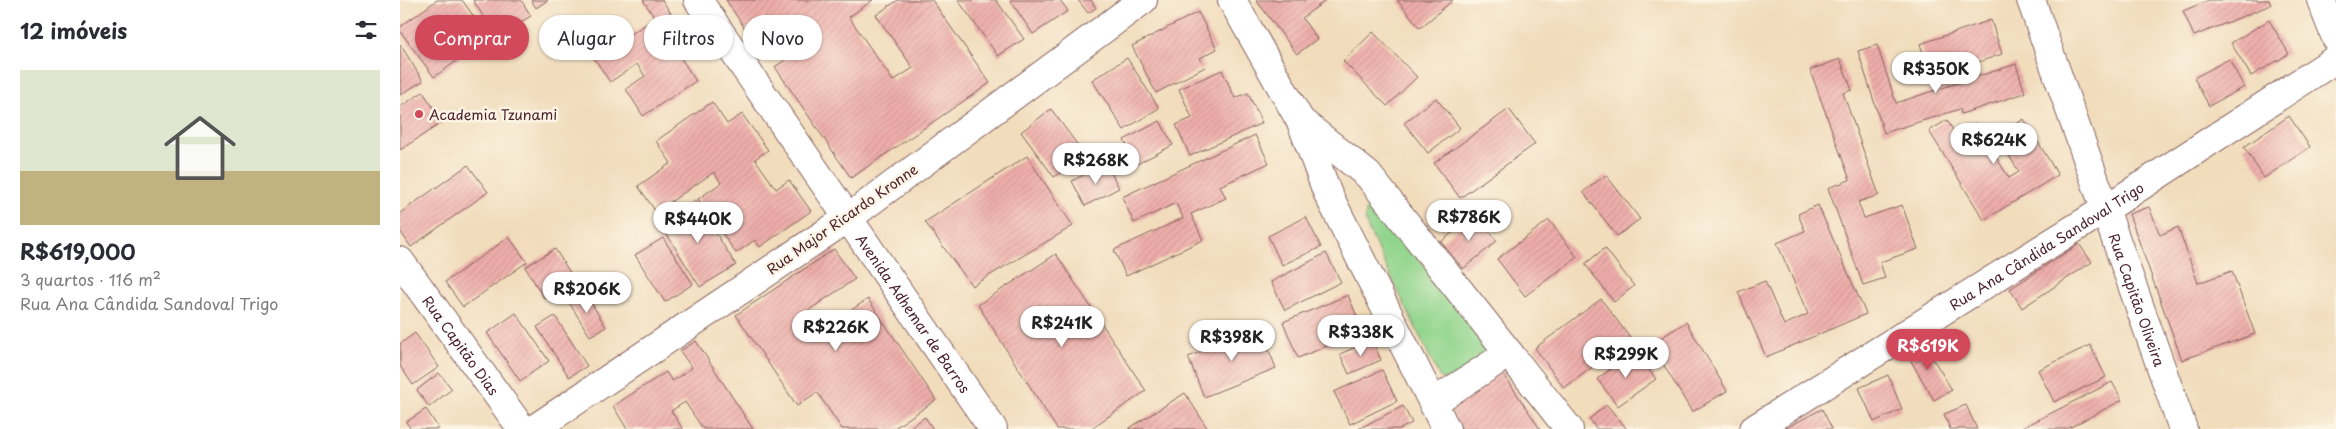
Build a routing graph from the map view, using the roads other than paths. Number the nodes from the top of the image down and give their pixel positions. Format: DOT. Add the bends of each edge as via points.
graph roads {
  1 [pos="698,0"];
  2 [pos="1143,0"];
  3 [pos="1232,0"];
  4 [pos="2031,0"];
  5 [pos="2321,0"];
  6 [pos="2336,38"];
  7 [pos="2336,59"];
  8 [pos="1301,122"];
  9 [pos="2104,210"];
  10 [pos="848,218"];
  11 [pos="400,261"];
  12 [pos="1509,353"];
  13 [pos="1434,402"];
  14 [pos="522,429"];
  15 [pos="534,429"];
  16 [pos="993,429"];
  17 [pos="1446,429"];
  18 [pos="1569,429"];
  19 [pos="1754,429"];
  20 [pos="2183,429"];
  1 -- 10 [label="street, Avenida Adhemar de Barros"];
  2 -- 10 [label="street, Rua Major Ricardo Kronne"];
  3 -- 8 [label="street"];
  4 -- 9 [label="street, Rua Capitão Oliveira"];
  5 -- 6 [label="street"];
  7 -- 9 [label="street, Rua Ana Cândida Sandoval Trigo"];
  8 -- 12 [label="street" via="1368,176"];
  8 -- 13 [label="street" via="1327,192"];
  9 -- 19 [label="street, Rua Ana Cândida Sandoval Trigo"];
  9 -- 20 [label="street, Rua Capitão Oliveira"];
  10 -- 15 [label="street, Rua Major Ricardo Kronne"];
  10 -- 16 [label="street, Avenida Adhemar de Barros"];
  11 -- 14 [label="street, Rua Capitão Dias"];
  12 -- 13 [label="street"];
  12 -- 18 [label="street"];
  13 -- 17 [label="street"];
}
